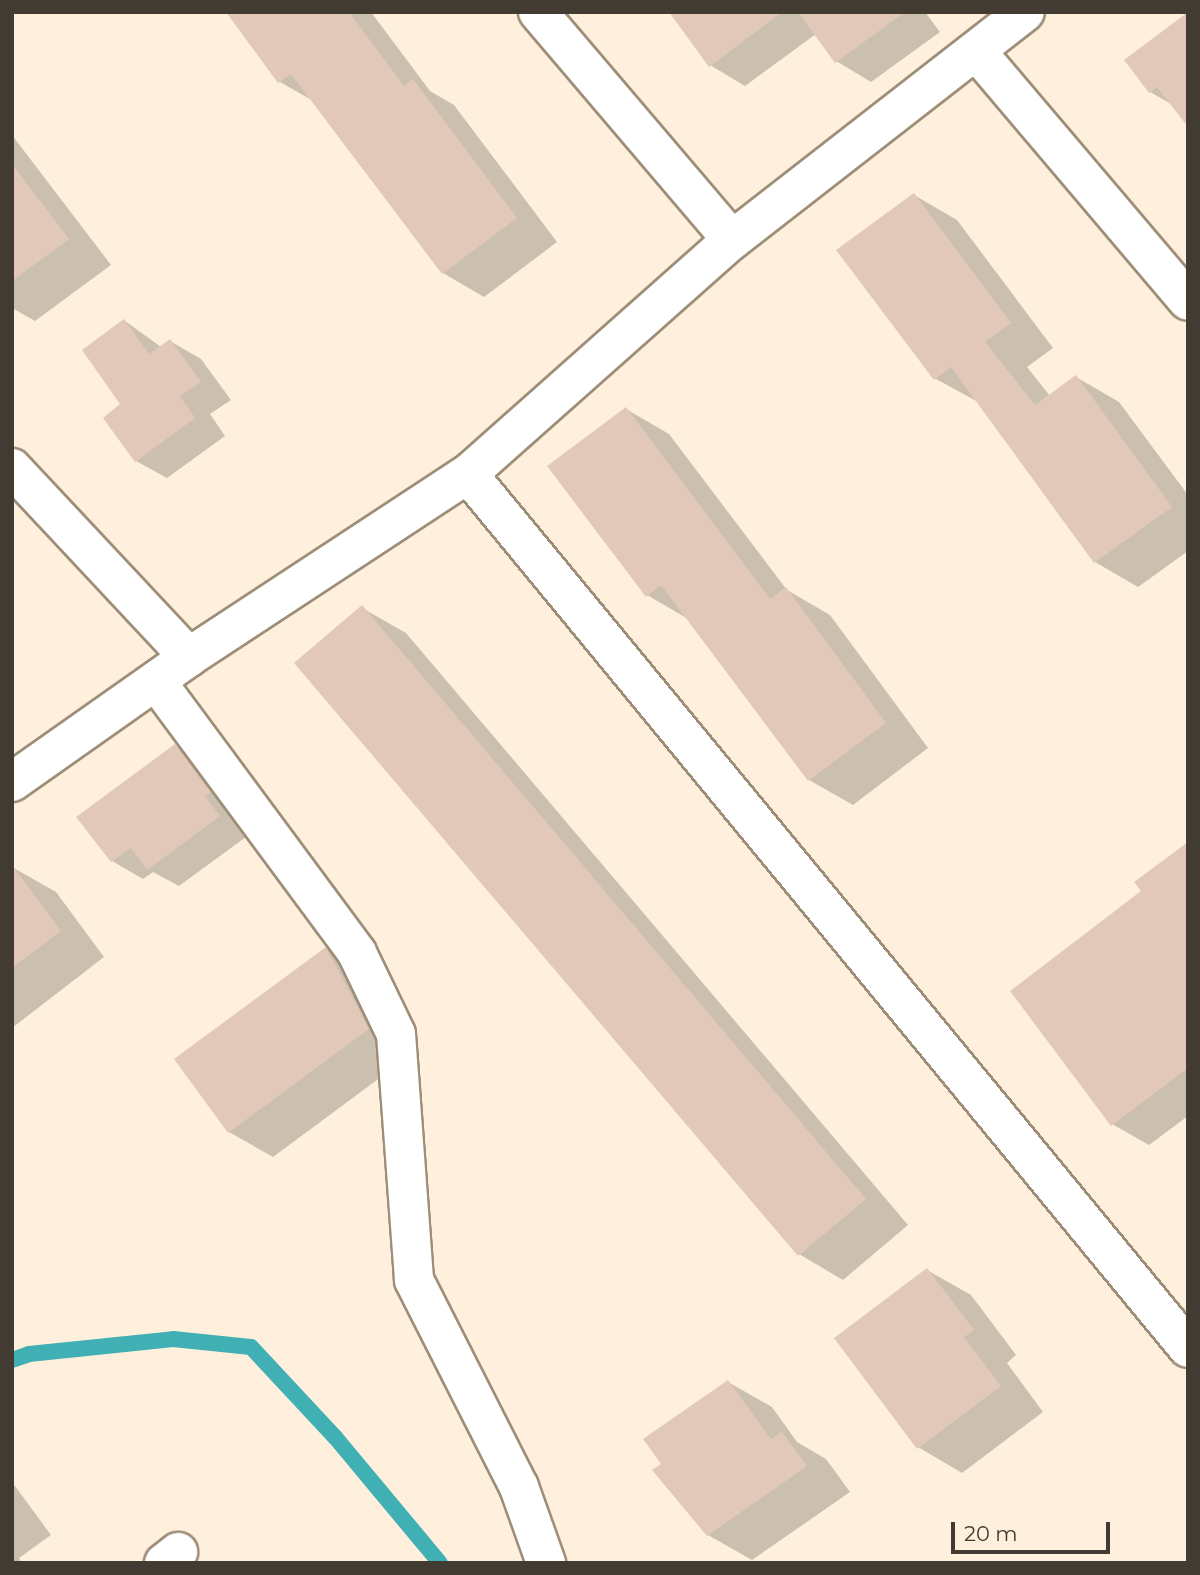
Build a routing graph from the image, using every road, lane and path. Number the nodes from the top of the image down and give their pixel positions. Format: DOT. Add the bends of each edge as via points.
graph roads {
  1 [pos="538,12"];
  2 [pos="1025,12"];
  3 [pos="977,51"];
  4 [pos="732,240"];
  5 [pos="1188,301"];
  6 [pos="12,468"];
  7 [pos="468,474"];
  8 [pos="189,657"];
  9 [pos="156,681"];
  10 [pos="12,782"];
  11 [pos="1188,1348"];
  12 [pos="546,1563"];
  1 -- 4 [label="street"];
  2 -- 3 [label="street"];
  3 -- 4 [label="street"];
  3 -- 5 [label="street"];
  4 -- 7 [label="street"];
  6 -- 8 [label="street"];
  7 -- 8 [label="street"];
  7 -- 11 [label="street"];
  8 -- 9 [label="street"];
  9 -- 10 [label="street"];
  9 -- 12 [label="street" via="357,953 396,1034 414,1280 519,1487"];
}
